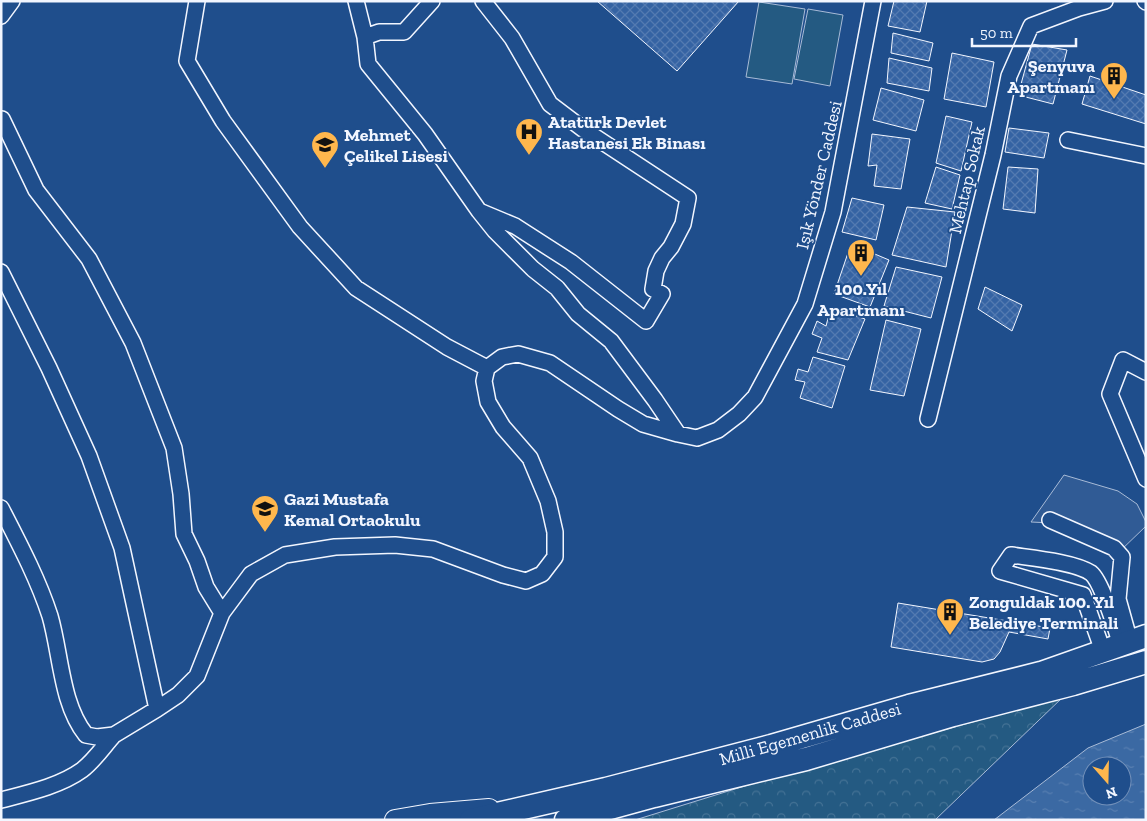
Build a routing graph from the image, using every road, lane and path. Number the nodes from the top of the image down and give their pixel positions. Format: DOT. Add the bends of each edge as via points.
graph roads {
  1 [pos="12,1"];
  2 [pos="197,1"];
  3 [pos="356,1"];
  4 [pos="432,1"];
  5 [pos="483,1"];
  6 [pos="873,1"];
  7 [pos="1105,1"];
  8 [pos="1,16"];
  9 [pos="365,37"];
  10 [pos="2,119"];
  11 [pos="1068,140"];
  12 [pos="1146,156"];
  13 [pos="479,211"];
  14 [pos="1,272"];
  15 [pos="488,368"];
  16 [pos="1146,372"];
  17 [pos="928,419"];
  18 [pos="678,434"];
  19 [pos="1146,479"];
  20 [pos="1,508"];
  21 [pos="1050,520"];
  22 [pos="222,612"];
  23 [pos="1124,654"];
  24 [pos="157,710"];
  25 [pos="114,734"];
  26 [pos="1,800"];
  27 [pos="543,803"];
  28 [pos="395,820"];
  29 [pos="471,820"];
  30 [pos="566,820"];
  1 -- 8 [label="street"];
  2 -- 15 [label="street" via="187,61 223,122 300,227 356,288 447,347"];
  3 -- 9 [label="street"];
  4 -- 9 [label="street" via="404,32 379,32"];
  5 -- 13 [label="street" via="512,38 550,104 688,198 683,224 656,271 653,289 662,294 646,321 571,262 515,226"];
  6 -- 18 [label="street, Işık Yönder Caddesi" via="833,212 806,304 755,397 739,414 718,430 697,438"];
  7 -- 17 [label="street, Mehtap Sokak" via="1031,26 1009,76 994,155"];
  9 -- 13 [label="street" via="368,64 425,134"];
  10 -- 22 [label="street" via="36,190 89,259 133,343 174,448 184,534 206,587"];
  11 -- 12 [label="street"];
  13 -- 18 [label="street" via="533,269 557,288 578,314 611,342"];
  14 -- 24 [label="street" via="93,465 122,548"];
  15 -- 18 [label="street, Işık Yönder Caddesi" via="502,357 518,354 550,363 643,424"];
  15 -- 22 [label="street" via="484,381 488,402 530,458 548,501 556,532 555,557 542,574 526,581 433,549 396,545 335,547 285,555 251,574"];
  16 -- 19 [label="street" via="1123,360 1110,394"];
  20 -- 25 [label="street" via="50,616 62,673 78,725 86,735"];
  21 -- 23 [label="street" via="1114,548 1122,557 1118,599"];
  22 -- 24 [label="street" via="197,676"];
  23 -- 23 [label="street" via="1099,583 1092,574 1079,568 1011,555 1000,571 1084,595"];
  23 -- 27 [label="highway, Milli Egemenlik Caddesi" via="910,706 771,746"];
  23 -- 30 [label="highway, Milli Egemenlik Caddesi" via="953,715 806,759"];
  24 -- 25 [label="street"];
  25 -- 26 [label="street" via="82,769 29,793"];
  27 -- 28 [label="main road"];
  27 -- 29 [label="highway, Milli Egemenlik Caddesi"];
}
